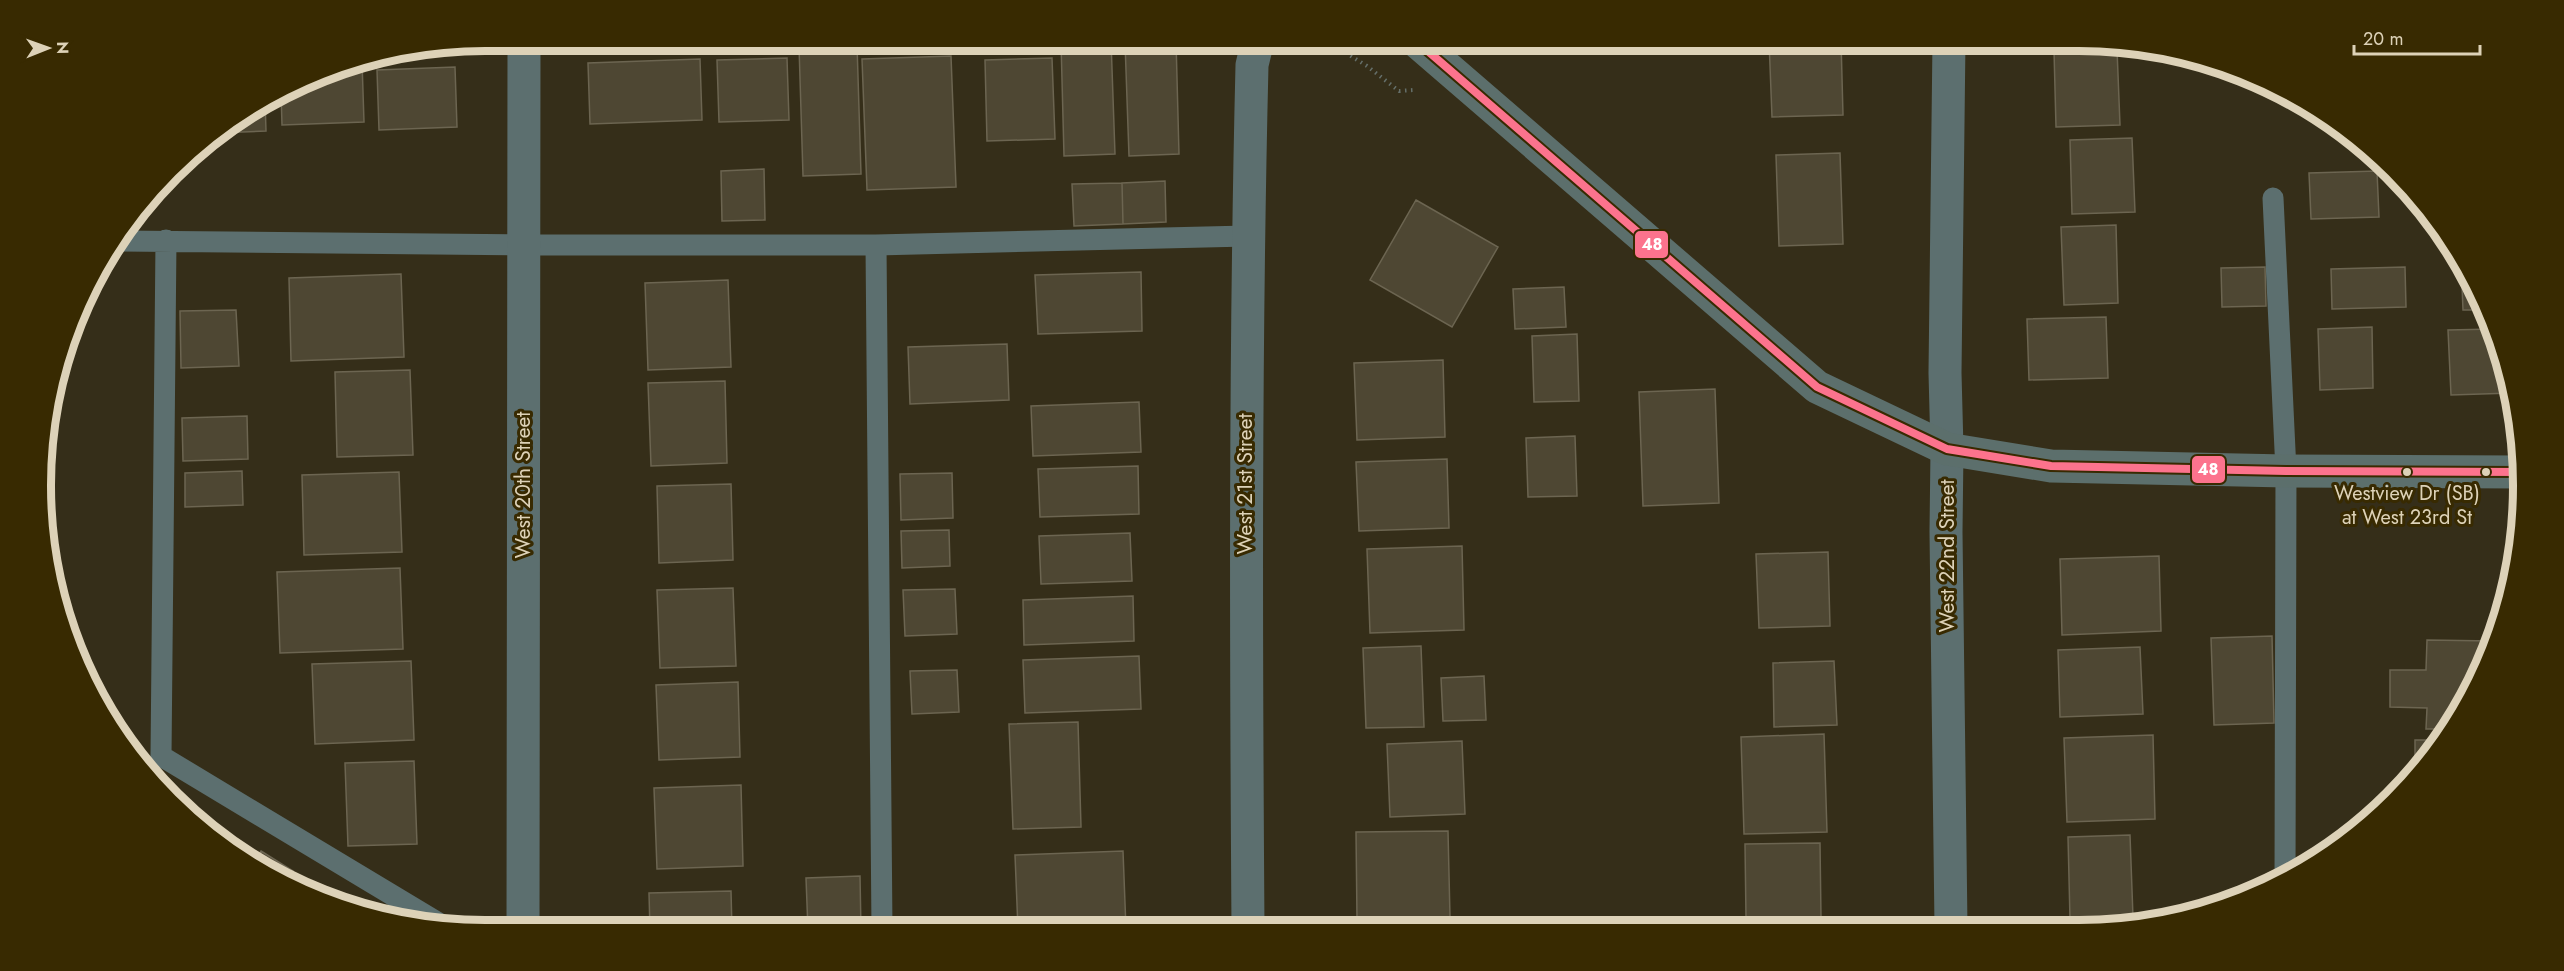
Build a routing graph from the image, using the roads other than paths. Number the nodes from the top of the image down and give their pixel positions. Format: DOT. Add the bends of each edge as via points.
graph roads {
  1 [pos="524,51"];
  2 [pos="1255,51"];
  3 [pos="1428,51"];
  4 [pos="1949,51"];
  5 [pos="2273,198"];
  6 [pos="1248,236"];
  7 [pos="127,240"];
  8 [pos="166,240"];
  9 [pos="525,245"];
  10 [pos="876,245"];
  11 [pos="1947,449"];
  12 [pos="2286,471"];
  13 [pos="2513,472"];
  14 [pos="2285,868"];
  15 [pos="426,916"];
  16 [pos="523,920"];
  17 [pos="882,920"];
  18 [pos="1248,920"];
  19 [pos="1951,920"];
  1 -- 9 [label="street, West 20th Street"];
  2 -- 6 [label="street, West 21st Street"];
  3 -- 11 [label="main road" via="1817,387"];
  4 -- 11 [label="street, West 22nd Street"];
  5 -- 12 [label="lane"];
  6 -- 10 [label="lane"];
  6 -- 18 [label="street, West 21st Street"];
  7 -- 8 [label="lane"];
  8 -- 9 [label="lane"];
  8 -- 15 [label="lane" via="161,756"];
  9 -- 10 [label="lane"];
  9 -- 16 [label="street, West 20th Street"];
  10 -- 17 [label="lane"];
  11 -- 12 [label="main road" via="2051,466"];
  11 -- 19 [label="street, West 22nd Street"];
  12 -- 13 [label="main road"];
  12 -- 14 [label="lane"];
}
